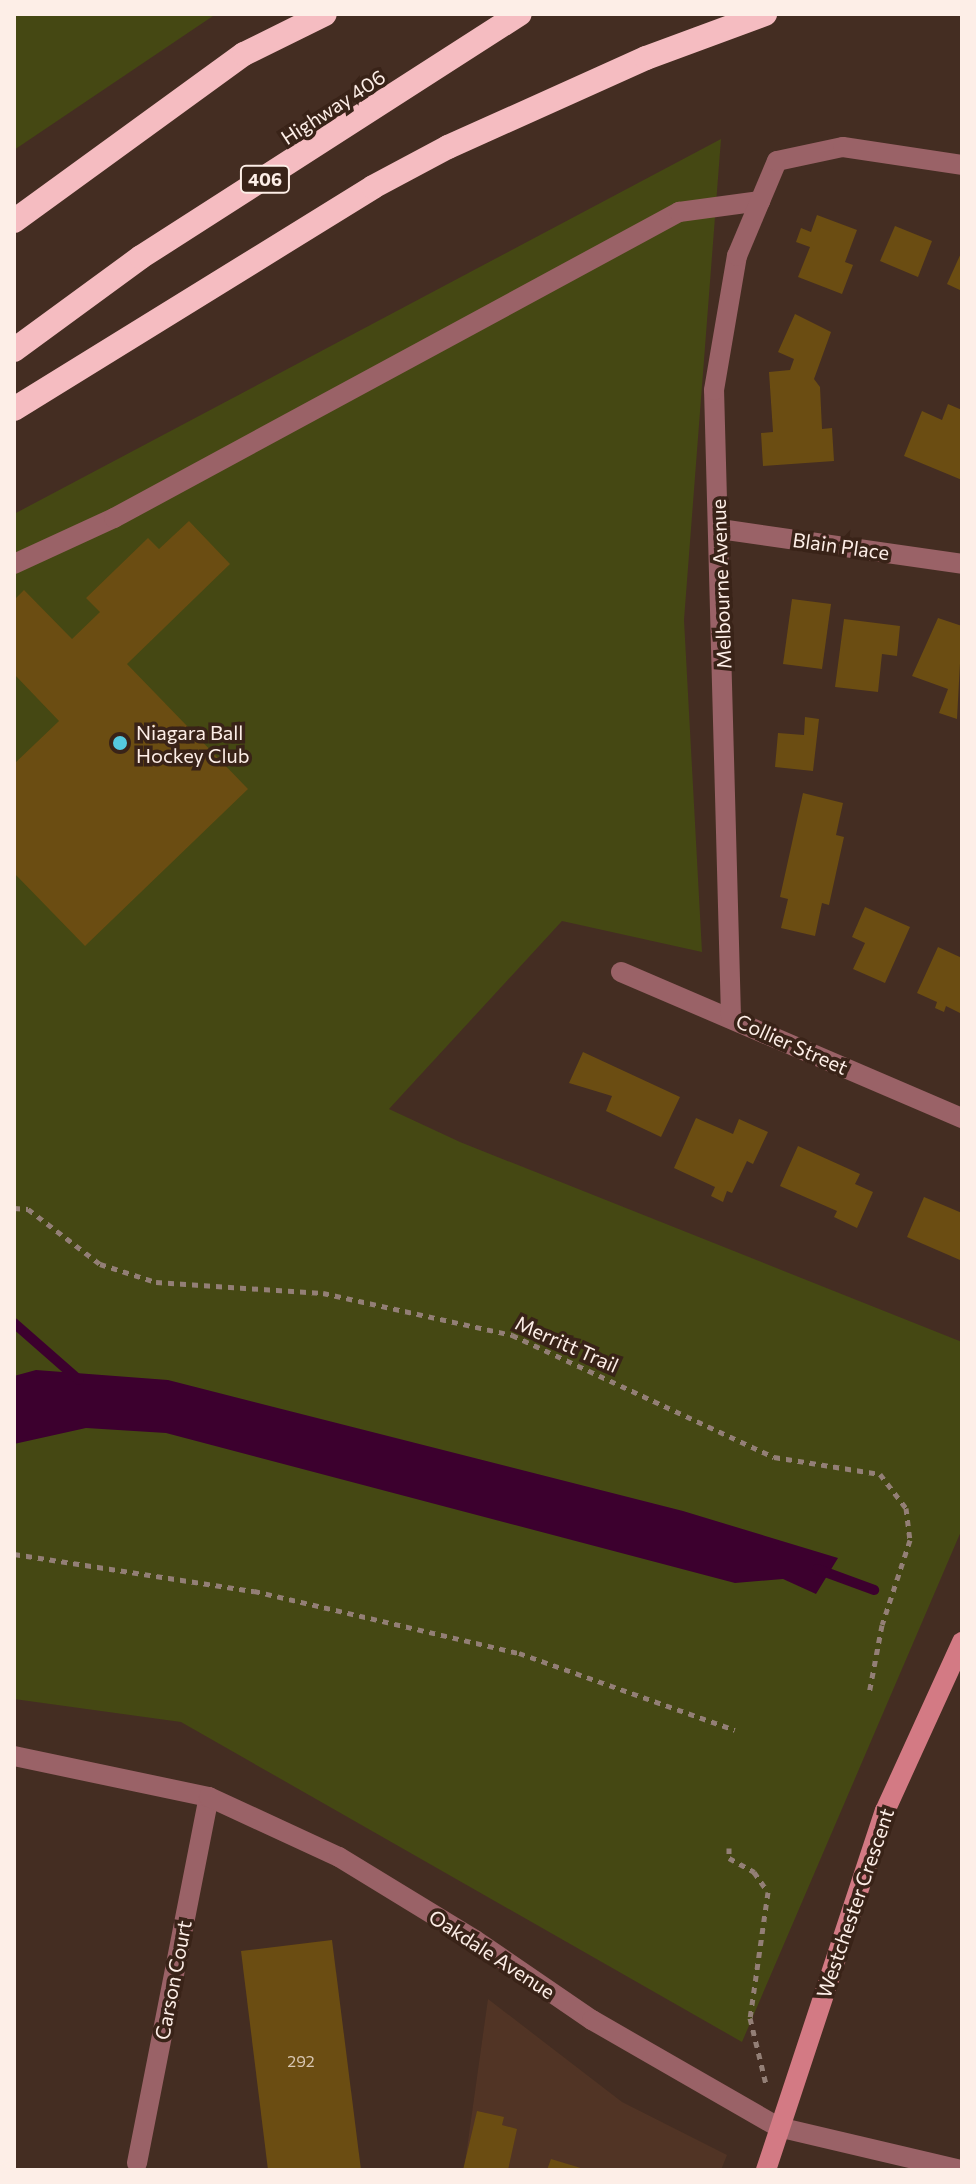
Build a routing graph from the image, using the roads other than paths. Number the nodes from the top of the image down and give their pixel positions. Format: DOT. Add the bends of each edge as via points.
graph roads {
  1 [pos="298,14"];
  2 [pos="325,14"];
  3 [pos="520,14"];
  4 [pos="765,14"];
  5 [pos="244,54"];
  6 [pos="962,165"];
  7 [pos="760,201"];
  8 [pos="14,221"];
  9 [pos="14,350"];
  10 [pos="14,409"];
  11 [pos="720,529"];
  12 [pos="14,564"];
  13 [pos="962,564"];
  14 [pos="621,972"];
  15 [pos="731,1017"];
  16 [pos="962,1118"];
  17 [pos="962,1642"];
  18 [pos="14,1756"];
  19 [pos="209,1797"];
  20 [pos="778,2127"];
  21 [pos="137,2163"];
  22 [pos="766,2170"];
  23 [pos="962,2170"];
  1 -- 5 [label="highway"];
  2 -- 5 [label="highway"];
  3 -- 9 [label="highway, Highway 406 / 406" via="141,257"];
  4 -- 10 [label="highway" via="646,58 448,147 373,187"];
  5 -- 8 [label="highway"];
  6 -- 7 [label="street, Melbourne Avenue" via="843,147 777,161"];
  7 -- 11 [label="street, Melbourne Avenue" via="737,256 714,390"];
  7 -- 12 [label="street" via="679,212 129,511"];
  11 -- 13 [label="street, Blain Place"];
  11 -- 15 [label="street, Melbourne Avenue"];
  14 -- 15 [label="street, Collier Street"];
  15 -- 16 [label="street, Collier Street"];
  17 -- 20 [label="main road, Westchester Crescent" via="885,1811"];
  18 -- 19 [label="street, Oakdale Avenue"];
  19 -- 20 [label="street, Oakdale Avenue" via="339,1857 592,2020"];
  19 -- 21 [label="street, Carson Court"];
  20 -- 22 [label="main road, Westchester Crescent"];
  20 -- 23 [label="street, Oakdale Avenue"];
}
